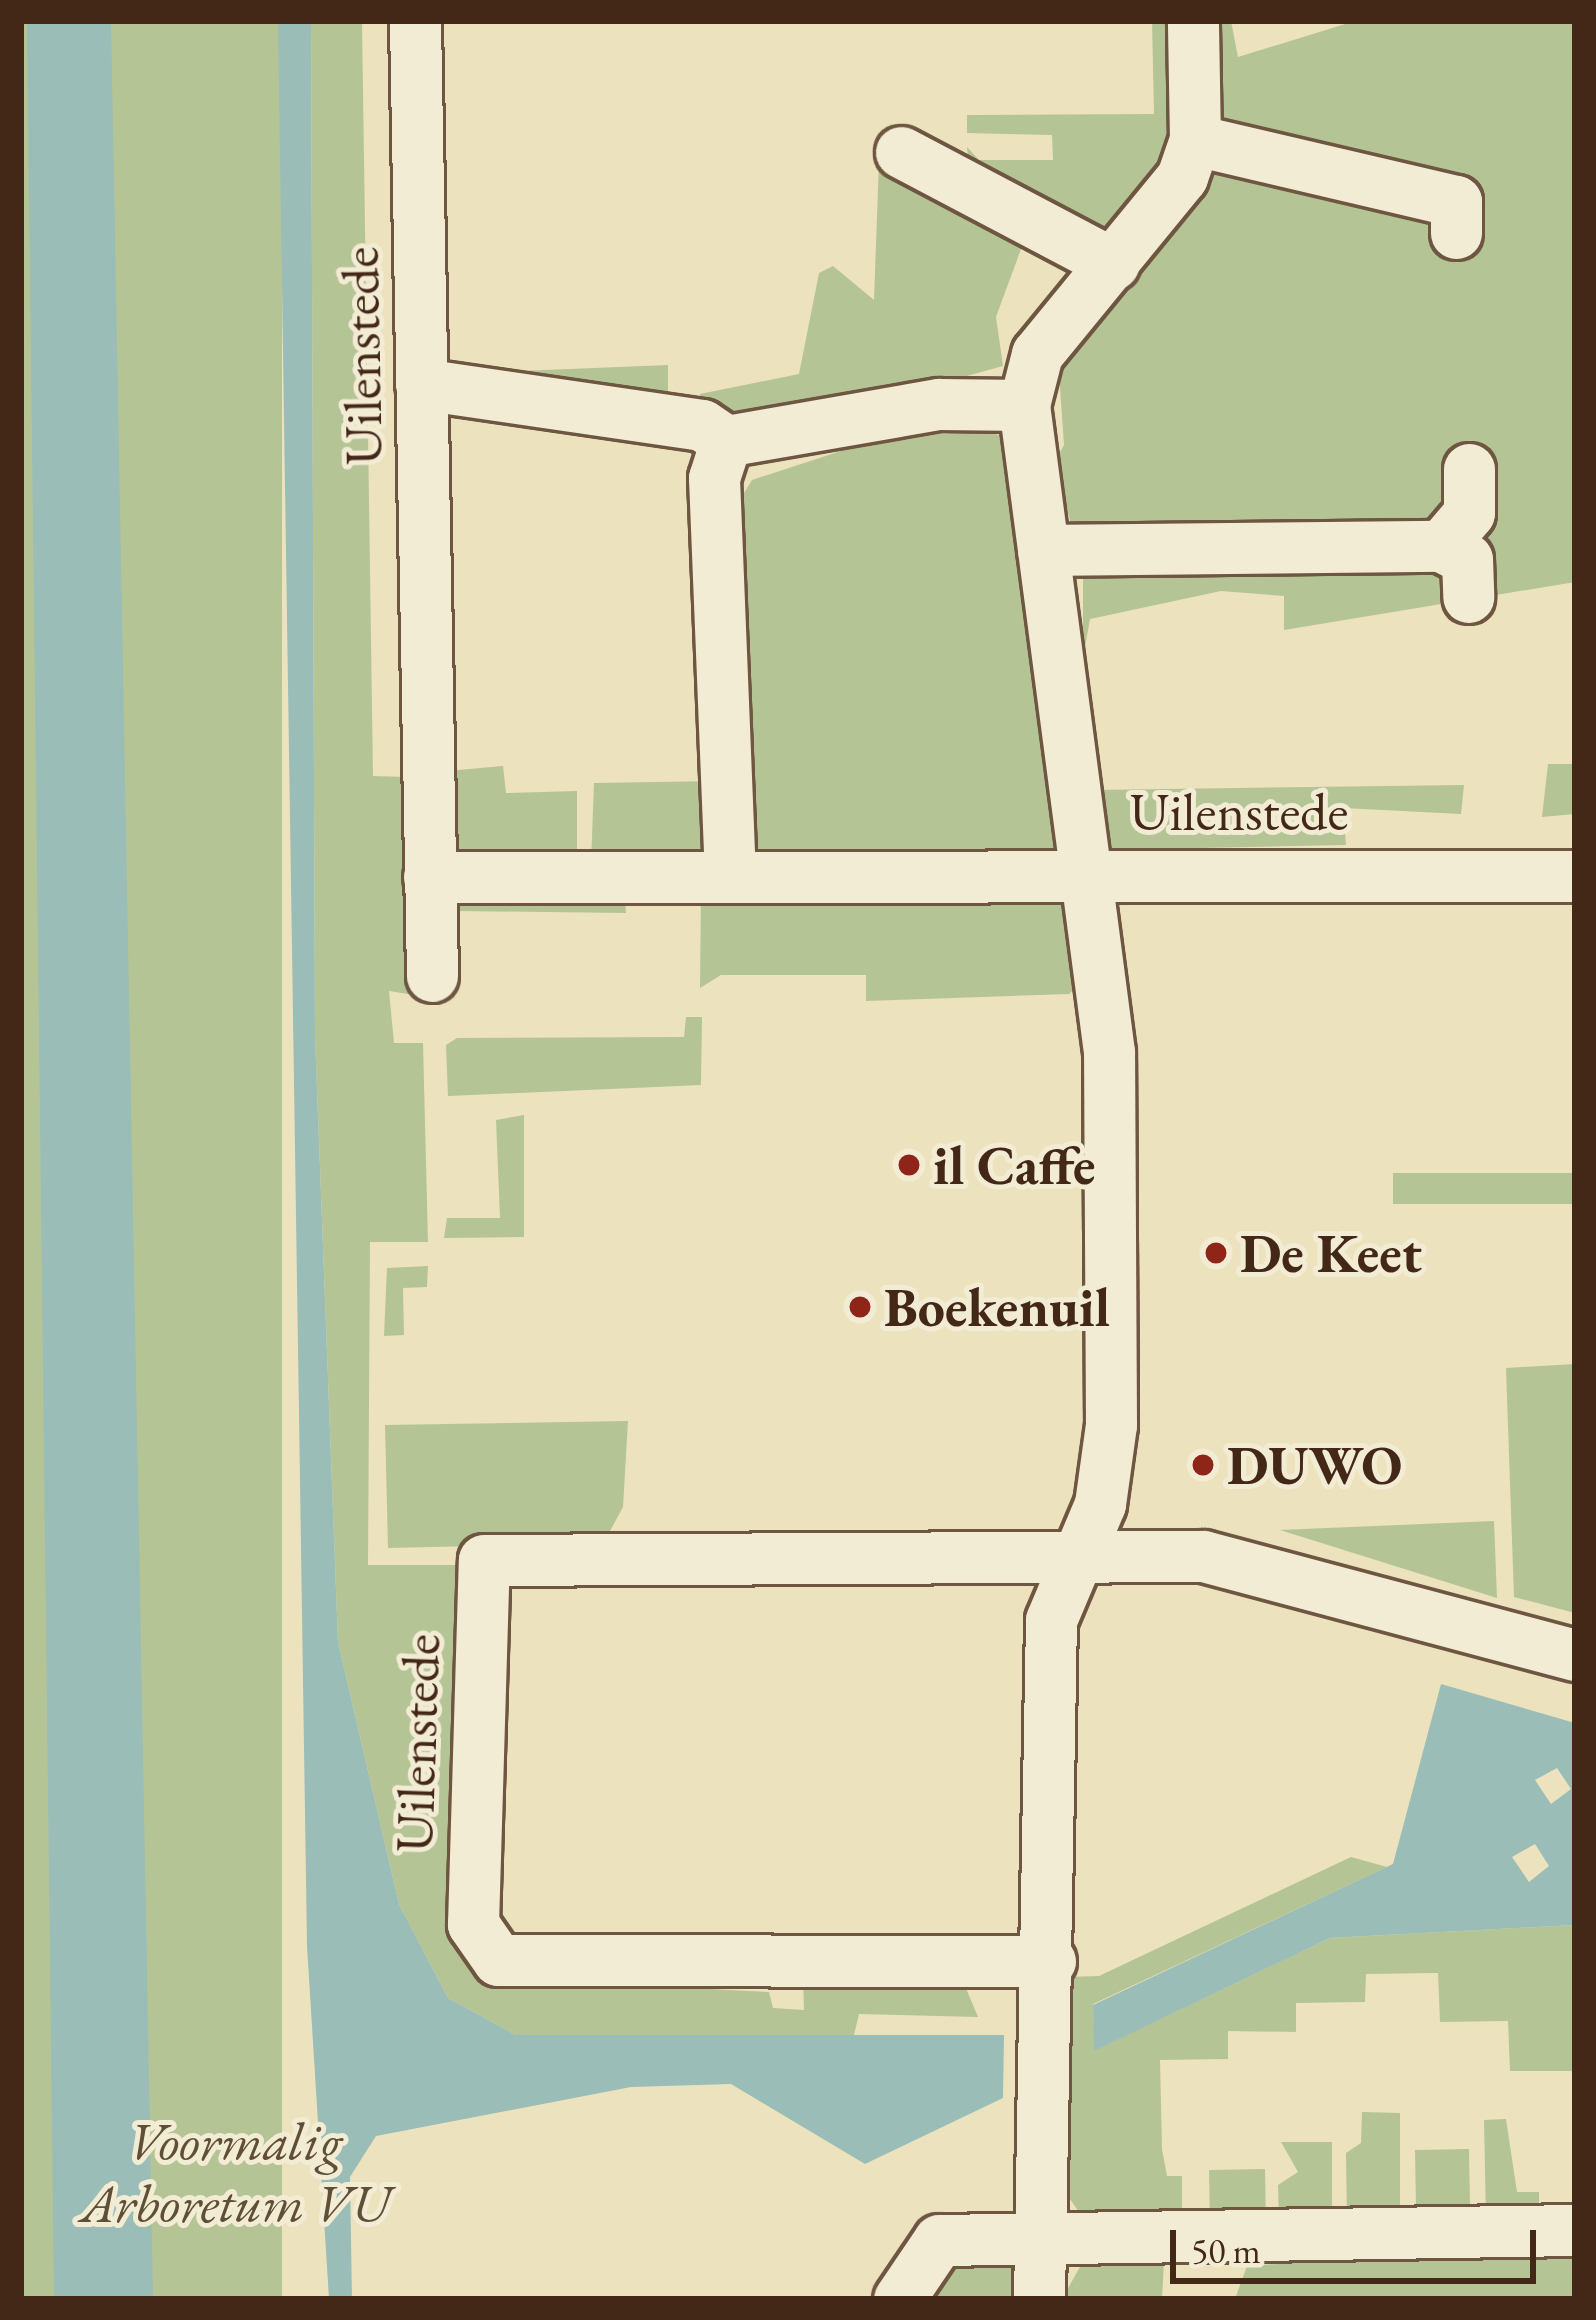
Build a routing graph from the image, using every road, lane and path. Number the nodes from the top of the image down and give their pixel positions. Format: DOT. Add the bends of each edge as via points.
graph roads {
  1 [pos="415,21"];
  2 [pos="1193,21"];
  3 [pos="1195,140"];
  4 [pos="901,152"];
  5 [pos="1456,233"];
  6 [pos="1113,264"];
  7 [pos="421,384"];
  8 [pos="1024,405"];
  9 [pos="727,441"];
  10 [pos="1469,469"];
  11 [pos="1441,546"];
  12 [pos="1043,550"];
  13 [pos="1468,597"];
  14 [pos="1090,871"];
  15 [pos="730,874"];
  16 [pos="1575,876"];
  17 [pos="429,877"];
  18 [pos="432,976"];
  19 [pos="1075,1553"];
  20 [pos="1575,1655"];
  21 [pos="1050,1961"];
  22 [pos="1575,2230"];
  23 [pos="1042,2235"];
  24 [pos="899,2299"];
  25 [pos="1039,2299"];
  1 -- 7 [label="street, Uilenstede"];
  2 -- 3 [label="street"];
  3 -- 5 [label="street" via="1456,201"];
  3 -- 6 [label="street" via="1181,177"];
  4 -- 6 [label="street"];
  6 -- 8 [label="street" via="1037,354"];
  7 -- 9 [label="street" via="702,425"];
  7 -- 17 [label="street, Uilenstede"];
  8 -- 9 [label="street" via="939,404"];
  8 -- 12 [label="street"];
  9 -- 15 [label="street" via="715,478"];
  10 -- 11 [label="street" via="1469,513"];
  11 -- 12 [label="street"];
  11 -- 13 [label="street" via="1467,559"];
  12 -- 14 [label="street"];
  14 -- 15 [label="street"];
  14 -- 16 [label="street, Uilenstede"];
  14 -- 19 [label="street, Uilenstede" via="1109,1052 1111,1426 1100,1504"];
  15 -- 17 [label="street"];
  17 -- 18 [label="street, Uilenstede"];
  19 -- 20 [label="street, Uilenstede" via="1258,1562"];
  19 -- 21 [label="street, Uilenstede" via="1052,1620"];
  19 -- 21 [label="street, Uilenstede" via="484,1560 473,1924 497,1960"];
  21 -- 23 [label="street, Uilenstede"];
  22 -- 23 [label="street"];
  23 -- 24 [label="street" via="939,2240"];
  23 -- 25 [label="street, Uilenstede"];
}
